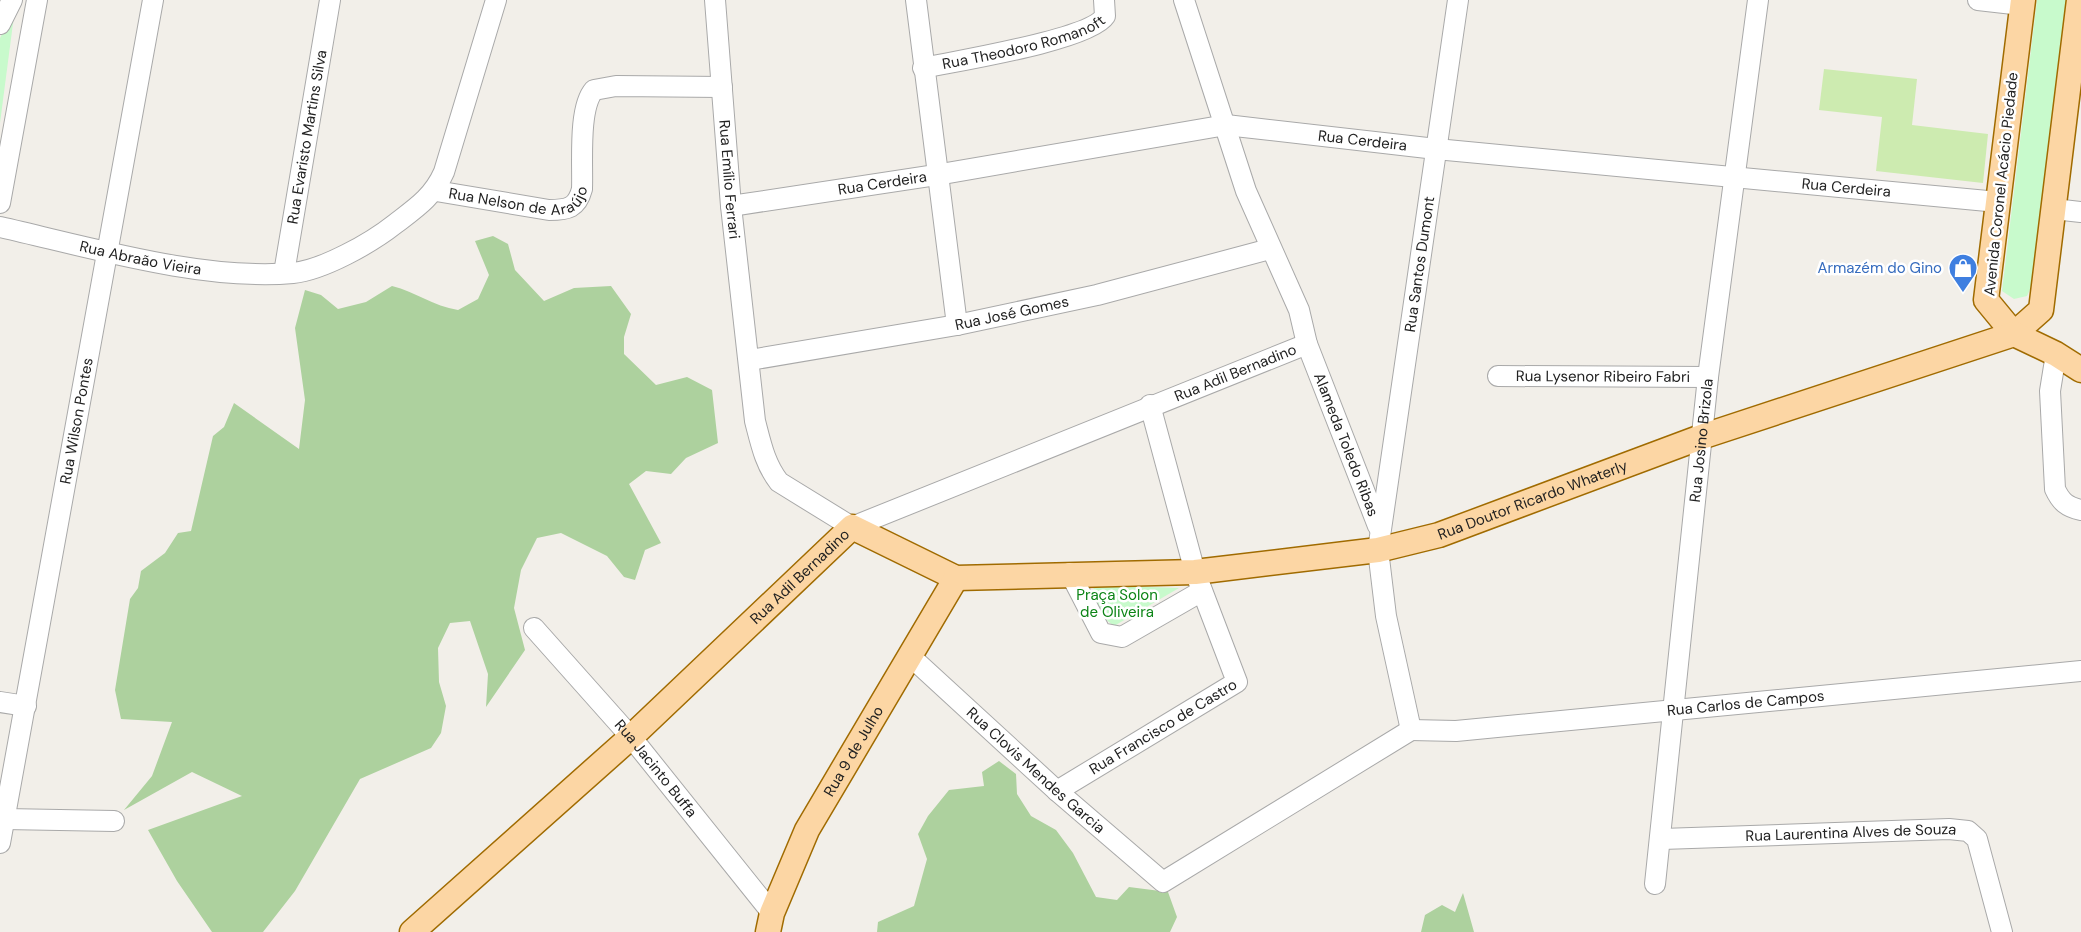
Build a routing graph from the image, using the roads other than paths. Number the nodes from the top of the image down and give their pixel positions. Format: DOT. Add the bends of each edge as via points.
graph roads {
  1 [pos="12,0"];
  2 [pos="38,0"];
  3 [pos="153,0"];
  4 [pos="330,0"];
  5 [pos="496,0"];
  6 [pos="715,0"];
  7 [pos="916,0"];
  8 [pos="1104,0"];
  9 [pos="1184,0"];
  10 [pos="1458,0"];
  11 [pos="1758,0"];
  12 [pos="1978,0"];
  13 [pos="2022,3"];
  14 [pos="2079,9"];
  15 [pos="0,24"];
  16 [pos="922,68"];
  17 [pos="722,87"];
  18 [pos="1226,125"];
  19 [pos="1436,149"];
  20 [pos="936,175"];
  21 [pos="1736,178"];
  22 [pos="436,191"];
  23 [pos="1998,202"];
  24 [pos="0,203"];
  25 [pos="731,206"];
  26 [pos="2054,208"];
  27 [pos="2081,212"];
  28 [pos="0,227"];
  29 [pos="1270,249"];
  30 [pos="108,252"];
  31 [pos="284,273"];
  32 [pos="957,326"];
  33 [pos="2014,334"];
  34 [pos="1307,344"];
  35 [pos="2056,354"];
  36 [pos="750,360"];
  37 [pos="2081,370"];
  38 [pos="1498,376"];
  39 [pos="1708,377"];
  40 [pos="1150,405"];
  41 [pos="1704,436"];
  42 [pos="2081,510"];
  43 [pos="852,526"];
  44 [pos="1378,539"];
  45 [pos="1070,573"];
  46 [pos="956,578"];
  47 [pos="1199,581"];
  48 [pos="534,628"];
  49 [pos="910,656"];
  50 [pos="2081,671"];
  51 [pos="0,702"];
  52 [pos="26,706"];
  53 [pos="1675,709"];
  54 [pos="1412,730"];
  55 [pos="631,737"];
  56 [pos="1057,791"];
  57 [pos="5,819"];
  58 [pos="114,821"];
  59 [pos="1662,839"];
  60 [pos="0,843"];
  61 [pos="1655,884"];
  62 [pos="770,923"];
  63 [pos="412,932"];
  64 [pos="2002,932"];
  1 -- 15 [label="street"];
  2 -- 24 [label="street"];
  3 -- 30 [label="street, Rua Wilson Pontes"];
  4 -- 31 [label="street, Rua Evaristo Martins Silva"];
  5 -- 22 [label="street"];
  6 -- 17 [label="street, Rua Emílio Ferrari"];
  7 -- 16 [label="street"];
  8 -- 16 [label="street, Rua Theodoro Romanoft" via="1105,16 1092,28"];
  9 -- 18 [label="street, Alameda Toledo Ribas"];
  10 -- 19 [label="street, Rua Santos Dumont"];
  11 -- 21 [label="street, Rua Josino Brizola"];
  12 -- 13 [label="street"];
  13 -- 23 [label="main road, Avenida Coronel Acácio Piedade"];
  14 -- 26 [label="main road"];
  16 -- 20 [label="street"];
  17 -- 22 [label="street, Rua Nelson de Araújo" via="616,86 594,90 588,96 585,111 582,189 574,207 566,210"];
  17 -- 25 [label="street, Rua Emílio Ferrari"];
  18 -- 19 [label="street, Rua Cerdeira"];
  18 -- 20 [label="street, Rua Cerdeira"];
  18 -- 29 [label="street, Alameda Toledo Ribas" via="1246,191"];
  19 -- 21 [label="street, Rua Cerdeira"];
  19 -- 44 [label="street, Rua Santos Dumont"];
  20 -- 25 [label="street, Rua Cerdeira"];
  20 -- 32 [label="street"];
  21 -- 23 [label="street, Rua Cerdeira"];
  21 -- 39 [label="street, Rua Josino Brizola"];
  22 -- 31 [label="street, Rua Abraão Vieira" via="378,238 343,256 295,273"];
  23 -- 33 [label="main road, Avenida Coronel Acácio Piedade" via="1986,300"];
  25 -- 36 [label="street, Rua Emílio Ferrari"];
  26 -- 27 [label="street"];
  26 -- 33 [label="main road" via="2041,310"];
  28 -- 30 [label="street, Rua Abraão Vieira"];
  29 -- 32 [label="street, Rua José Gomes" via="1098,295"];
  29 -- 34 [label="street, Alameda Toledo Ribas" via="1299,310"];
  30 -- 31 [label="street, Rua Abraão Vieira" via="227,274"];
  30 -- 52 [label="street, Rua Wilson Pontes"];
  32 -- 36 [label="street, Rua José Gomes"];
  33 -- 35 [label="main road"];
  33 -- 41 [label="main road, Rua Doutor Ricardo Whaterly"];
  34 -- 40 [label="street, Rua Adil Bernadino"];
  34 -- 44 [label="street, Alameda Toledo Ribas"];
  35 -- 37 [label="main road"];
  35 -- 42 [label="street" via="2050,391 2055,489 2069,508"];
  36 -- 43 [label="street, Rua Emílio Ferrari" via="755,422 770,471 779,482"];
  38 -- 39 [label="street, Rua Lysenor Ribeiro Fabri"];
  39 -- 41 [label="street, Rua Josino Brizola"];
  40 -- 43 [label="street, Rua Adil Bernadino"];
  40 -- 47 [label="street, Rua Francisco de Castro"];
  41 -- 44 [label="main road, Rua Doutor Ricardo Whaterly" via="1439,535"];
  41 -- 53 [label="street, Rua Josino Brizola"];
  43 -- 46 [label="main road"];
  43 -- 55 [label="main road, Rua Adil Bernadino"];
  44 -- 47 [label="main road, Rua Doutor Ricardo Whaterly"];
  44 -- 54 [label="street, Alameda Toledo Ribas" via="1386,616"];
  45 -- 46 [label="main road, Rua Doutor Ricardo Whaterly"];
  45 -- 47 [label="main road, Rua Doutor Ricardo Whaterly"];
  45 -- 47 [label="street" via="1101,633 1122,637"];
  46 -- 49 [label="main road, Rua 9 de Julho"];
  47 -- 56 [label="street, Rua Francisco de Castro" via="1237,682"];
  48 -- 55 [label="street, Rua Jacinto Buffa"];
  49 -- 56 [label="street, Rua Clovis Mendes Garcia"];
  49 -- 62 [label="main road, Rua 9 de Julho" via="807,830"];
  50 -- 53 [label="street, Rua Carlos de Campos"];
  51 -- 52 [label="street"];
  52 -- 57 [label="street, Rua Wilson Pontes"];
  53 -- 54 [label="street, Rua Carlos de Campos" via="1456,731"];
  53 -- 59 [label="street, Rua Josino Brizola"];
  54 -- 56 [label="street, Rua Clovis Mendes Garcia" via="1163,882"];
  55 -- 62 [label="street, Rua Jacinto Buffa"];
  55 -- 63 [label="main road, Rua Adil Bernadino"];
  57 -- 58 [label="street"];
  57 -- 60 [label="street, Rua Wilson Pontes"];
  59 -- 61 [label="street, Rua Josino Brizola"];
  59 -- 64 [label="street, Rua Laurentina Alves de Souza" via="1923,829 1968,831 1977,839"];
}
